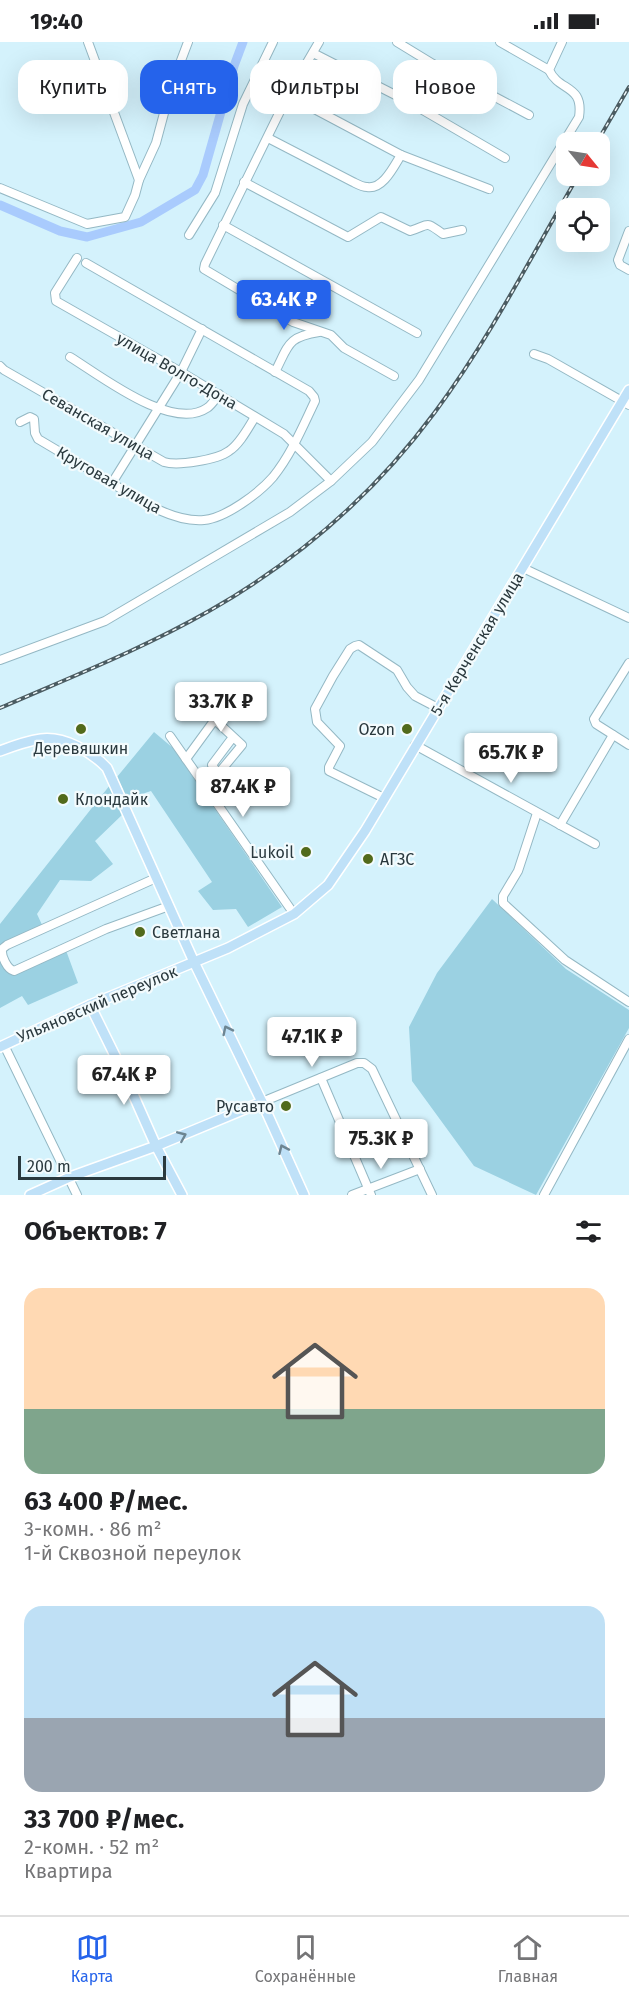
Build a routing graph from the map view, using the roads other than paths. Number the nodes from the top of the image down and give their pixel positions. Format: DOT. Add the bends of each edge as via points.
graph roads {
  1 [pos="88,42"];
  2 [pos="188,42"];
  3 [pos="273,42"];
  4 [pos="319,42"];
  5 [pos="397,42"];
  6 [pos="500,42"];
  7 [pos="562,42"];
  8 [pos="313,53"];
  9 [pos="309,60"];
  10 [pos="549,70"];
  11 [pos="279,114"];
  12 [pos="324,114"];
  13 [pos="529,115"];
  14 [pos="268,138"];
  15 [pos="401,154"];
  16 [pos="505,158"];
  17 [pos="139,180"];
  18 [pos="244,182"];
  19 [pos="0,188"];
  20 [pos="489,189"];
  21 [pos="223,225"];
  22 [pos="462,230"];
  23 [pos="629,231"];
  24 [pos="189,235"];
  25 [pos="77,258"];
  26 [pos="86,263"];
  27 [pos="629,270"];
  28 [pos="202,329"];
  29 [pos="323,332"];
  30 [pos="417,333"];
  31 [pos="534,354"];
  32 [pos="70,357"];
  33 [pos="0,366"];
  34 [pos="180,372"];
  35 [pos="275,372"];
  36 [pos="394,376"];
  37 [pos="629,390"];
  38 [pos="219,394"];
  39 [pos="626,403"];
  40 [pos="158,407"];
  41 [pos="255,417"];
  42 [pos="20,422"];
  43 [pos="294,443"];
  44 [pos="134,444"];
  45 [pos="331,481"];
  46 [pos="112,483"];
  47 [pos="523,568"];
  48 [pos="629,618"];
  49 [pos="0,660"];
  50 [pos="629,663"];
  51 [pos="235,693"];
  52 [pos="438,708"];
  53 [pos="215,720"];
  54 [pos="613,735"];
  55 [pos="170,736"];
  56 [pos="233,737"];
  57 [pos="415,745"];
  58 [pos="629,745"];
  59 [pos="0,751"];
  60 [pos="186,759"];
  61 [pos="384,798"];
  62 [pos="537,813"];
  63 [pos="560,825"];
  64 [pos="595,844"];
  65 [pos="156,878"];
  66 [pos="169,906"];
  67 [pos="294,914"];
  68 [pos="195,962"];
  69 [pos="629,1002"];
  70 [pos="90,1005"];
  71 [pos="629,1039"];
  72 [pos="2,1046"];
  73 [pos="321,1078"];
  74 [pos="262,1102"];
  75 [pos="156,1146"];
  76 [pos="420,1169"];
  77 [pos="70,1177"];
  78 [pos="369,1191"];
  79 [pos="30,1195"];
  80 [pos="77,1195"];
  81 [pos="182,1195"];
  82 [pos="304,1195"];
  83 [pos="352,1195"];
  84 [pos="432,1195"];
  85 [pos="544,1195"];
  1 -- 17 [label="street"];
  2 -- 17 [label="street" via="156,143"];
  3 -- 24 [label="street" via="243,104 215,193"];
  4 -- 8 [label="street"];
  5 -- 13 [label="street"];
  6 -- 10 [label="street"];
  7 -- 10 [label="street"];
  8 -- 9 [label="street"];
  8 -- 16 [label="street" via="409,102"];
  10 -- 45 [label="street" via="576,94 580,101 579,117 419,380 372,442"];
  11 -- 14 [label="street"];
  12 -- 15 [label="street"];
  14 -- 15 [label="street" via="366,188 377,186"];
  14 -- 18 [label="street"];
  15 -- 20 [label="street"];
  17 -- 19 [label="street" via="125,218 87,224"];
  18 -- 21 [label="street"];
  18 -- 22 [label="street" via="348,237 381,217 410,231 425,224 443,234"];
  21 -- 29 [label="street" via="204,269 293,322"];
  21 -- 30 [label="street"];
  23 -- 27 [label="street" via="618,260"];
  25 -- 34 [label="street, улица Волго-Дона" via="55,293 56,301"];
  26 -- 28 [label="street"];
  28 -- 34 [label="street"];
  28 -- 35 [label="street"];
  29 -- 35 [label="street" via="291,341"];
  29 -- 36 [label="street"];
  31 -- 39 [label="street" via="548,358"];
  32 -- 40 [label="street" via="148,405"];
  33 -- 44 [label="street, Севанская улица"];
  34 -- 38 [label="street, улица Волго-Дона"];
  34 -- 40 [label="street"];
  35 -- 43 [label="street, Круговая улица" via="314,397"];
  37 -- 39 [label="main road, 5-я Керченская улица"];
  38 -- 40 [label="street" via="210,406 198,412 178,415"];
  38 -- 41 [label="street, улица Волго-Дона"];
  39 -- 47 [label="main road, 5-я Керченская улица"];
  40 -- 44 [label="street"];
  41 -- 43 [label="street, улица Волго-Дона"];
  41 -- 44 [label="street, Севанская улица" via="230,451 185,464 164,462"];
  42 -- 46 [label="street, Круговая улица" via="34,419 38,439"];
  43 -- 45 [label="street, улица Волго-Дона"];
  43 -- 46 [label="street, Круговая улица" via="272,477 247,499 211,519 172,515"];
  44 -- 46 [label="street"];
  45 -- 49 [label="street" via="290,512 105,621"];
  47 -- 48 [label="street"];
  47 -- 52 [label="main road, 5-я Керченская улица"];
  50 -- 54 [label="street" via="595,716 594,722"];
  51 -- 53 [label="street"];
  52 -- 57 [label="main road, 5-я Керченская улица"];
  52 -- 61 [label="street" via="415,696 393,667 359,645 350,649 333,676 315,715 340,746 329,771"];
  53 -- 56 [label="street"];
  53 -- 60 [label="street"];
  54 -- 58 [label="street"];
  54 -- 63 [label="street"];
  55 -- 60 [label="street"];
  56 -- 56 [label="street" via="242,745 218,774 212,765"];
  57 -- 61 [label="main road, 5-я Керченская улица"];
  57 -- 62 [label="street"];
  59 -- 65 [label="main road" via="42,739 69,743 102,762"];
  60 -- 67 [label="street"];
  61 -- 67 [label="main road, 5-я Керченская улица" via="334,878"];
  62 -- 63 [label="street"];
  62 -- 69 [label="street" via="503,903 565,960"];
  63 -- 64 [label="street"];
  65 -- 66 [label="main road"];
  65 -- 66 [label="street" via="7,945 2,954 14,971 106,929"];
  66 -- 68 [label="main road"];
  67 -- 68 [label="main road, 5-я Керченская улица"];
  68 -- 70 [label="main road, Ульяновский переулок"];
  74 -- 68 [label="main road, one-way"];
  70 -- 72 [label="main road, Ульяновский переулок"];
  70 -- 75 [label="main road"];
  71 -- 85 [label="street"];
  72 -- 77 [label="street"];
  73 -- 74 [label="street"];
  73 -- 76 [label="street" via="357,1063 372,1069"];
  73 -- 78 [label="street"];
  75 -- 74 [label="main road, one-way"];
  82 -- 74 [label="main road, one-way"];
  75 -- 77 [label="main road"];
  75 -- 81 [label="main road"];
  76 -- 78 [label="street"];
  76 -- 84 [label="street"];
  77 -- 79 [label="main road"];
  77 -- 80 [label="street"];
  78 -- 83 [label="street"];
}
